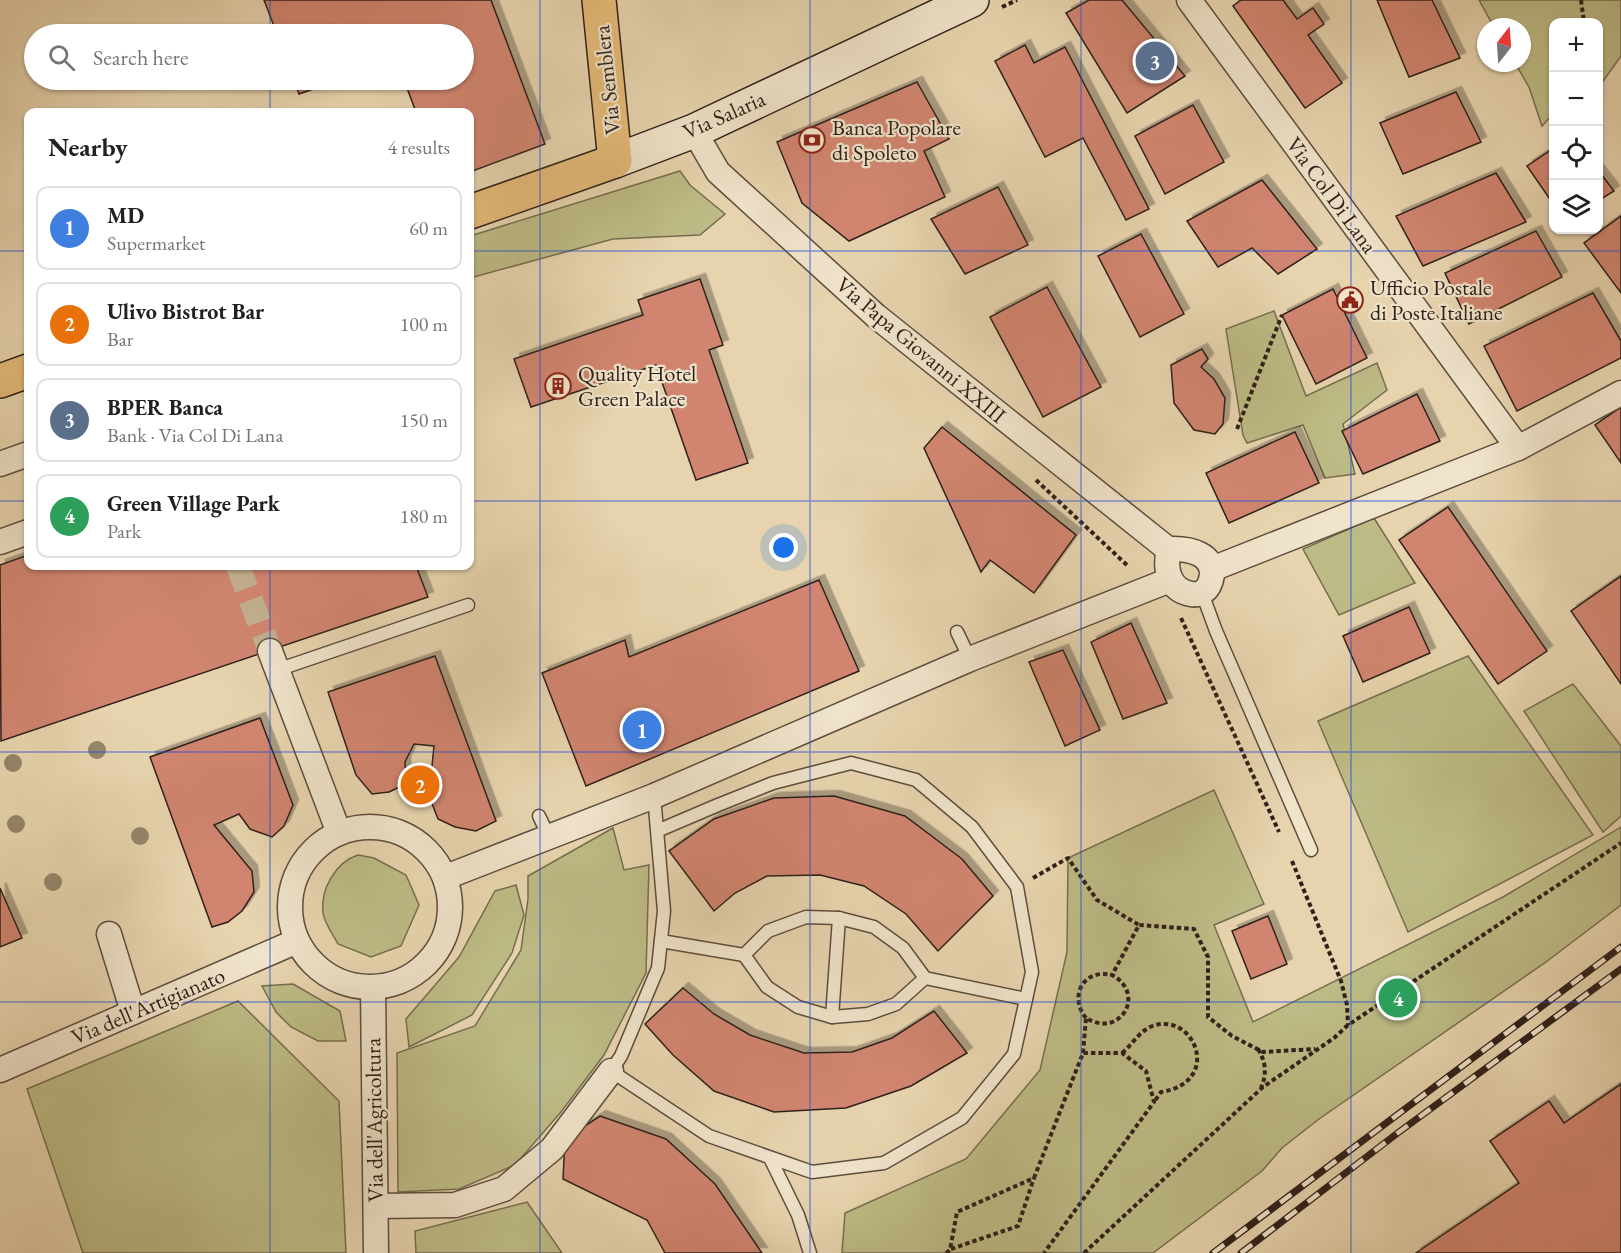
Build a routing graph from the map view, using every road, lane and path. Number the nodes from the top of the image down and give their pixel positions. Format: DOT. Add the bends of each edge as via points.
graph roads {
  1 [pos="599,0"];
  2 [pos="1017,0"];
  3 [pos="1189,0"];
  4 [pos="1581,0"];
  5 [pos="984,5"];
  6 [pos="1583,18"];
  7 [pos="694,131"];
  8 [pos="615,160"];
  9 [pos="474,211"];
  10 [pos="1282,315"];
  11 [pos="24,372"];
  12 [pos="0,381"];
  13 [pos="1621,393"];
  14 [pos="1238,429"];
  15 [pos="1518,448"];
  16 [pos="24,455"];
  17 [pos="0,464"];
  18 [pos="1031,476"];
  19 [pos="24,533"];
  20 [pos="0,542"];
  21 [pos="1169,550"];
  22 [pos="1212,569"];
  23 [pos="1132,570"];
  24 [pos="1170,580"];
  25 [pos="1202,593"];
  26 [pos="468,605"];
  27 [pos="1178,614"];
  28 [pos="957,632"];
  29 [pos="970,659"];
  30 [pos="274,661"];
  31 [pos="654,796"];
  32 [pos="657,831"];
  33 [pos="339,833"];
  34 [pos="1280,836"];
  35 [pos="1621,843"];
  36 [pos="1311,850"];
  37 [pos="1290,856"];
  38 [pos="446,878"];
  39 [pos="1017,887"];
  40 [pos="839,918"];
  41 [pos="1139,925"];
  42 [pos="109,934"];
  43 [pos="297,941"];
  44 [pos="661,941"];
  45 [pos="744,955"];
  46 [pos="1112,975"];
  47 [pos="925,978"];
  48 [pos="373,988"];
  49 [pos="1026,999"];
  50 [pos="134,1012"];
  51 [pos="832,1017"];
  52 [pos="1086,1018"];
  53 [pos="1348,1025"];
  54 [pos="1258,1049"];
  55 [pos="1316,1049"];
  56 [pos="1083,1053"];
  57 [pos="1122,1053"];
  58 [pos="0,1070"];
  59 [pos="611,1071"];
  60 [pos="1261,1088"];
  61 [pos="1155,1102"];
  62 [pos="770,1158"];
  63 [pos="1034,1178"];
  64 [pos="375,1206"];
  65 [pos="948,1251"];
  66 [pos="376,1253"];
  67 [pos="810,1253"];
  68 [pos="1044,1253"];
  69 [pos="1084,1253"];
  1 -- 8 [label="main road, Via Semblera"];
  2 -- 5 [label="path"];
  3 -- 15 [label="street, Via Col Di Lana"];
  4 -- 6 [label="path"];
  5 -- 7 [label="main road, Via Salaria"];
  7 -- 8 [label="main road, Via Salaria"];
  7 -- 21 [label="street, Via Papa Giovanni XXIII" via="718,172 876,316"];
  8 -- 9 [label="main road, Via Salaria"];
  10 -- 14 [label="path"];
  11 -- 12 [label="main road"];
  13 -- 15 [label="street"];
  15 -- 22 [label="street"];
  16 -- 17 [label="street"];
  18 -- 23 [label="path"];
  19 -- 20 [label="street"];
  21 -- 22 [label="street" via="1194,551"];
  21 -- 24 [label="street"];
  22 -- 25 [label="street" via="1211,581"];
  24 -- 25 [label="street" via="1180,590 1194,595"];
  24 -- 29 [label="street"];
  25 -- 36 [label="lane"];
  26 -- 30 [label="lane"];
  27 -- 34 [label="path"];
  28 -- 29 [label="lane"];
  29 -- 31 [label="street"];
  30 -- 33 [label="street"];
  31 -- 32 [label="lane"];
  31 -- 38 [label="street" via="544,827"];
  32 -- 39 [label="lane" via="773,783 851,763 916,780 972,827"];
  32 -- 44 [label="lane" via="664,911"];
  33 -- 38 [label="street" via="364,827 389,829 413,839 432,855"];
  33 -- 43 [label="street" via="317,847 301,866 291,890 290,916"];
  35 -- 53 [label="path"];
  37 -- 53 [label="path" via="1341,981"];
  38 -- 48 [label="street" via="451,903 448,928 438,952 421,971 398,984"];
  39 -- 41 [label="path" via="1068,858 1097,900"];
  39 -- 49 [label="lane" via="1032,972"];
  40 -- 45 [label="lane" via="806,917 768,931"];
  40 -- 47 [label="lane" via="874,927 903,948"];
  40 -- 51 [label="lane"];
  41 -- 46 [label="path"];
  41 -- 54 [label="path" via="1194,929 1208,957 1208,1017 1232,1036"];
  42 -- 50 [label="street"];
  43 -- 48 [label="street" via="310,961 328,976 349,985"];
  43 -- 50 [label="street, Via dell'Artigianato"];
  44 -- 45 [label="lane"];
  44 -- 59 [label="lane" via="658,968"];
  45 -- 51 [label="lane" via="767,987 798,1007"];
  46 -- 52 [label="path" via="1092,976 1081,986 1079,1006"];
  46 -- 52 [label="path" via="1126,989 1128,1002 1122,1016 1106,1024"];
  47 -- 49 [label="lane"];
  47 -- 51 [label="lane" via="896,1004 868,1014"];
  48 -- 64 [label="street, Via dell'Agricoltura"];
  49 -- 62 [label="lane" via="1014,1054 963,1118 884,1163 812,1172"];
  50 -- 58 [label="street, Via dell'Artigianato"];
  52 -- 56 [label="path"];
  53 -- 55 [label="path"];
  54 -- 55 [label="path"];
  54 -- 60 [label="path" via="1265,1063"];
  55 -- 60 [label="path"];
  56 -- 57 [label="path"];
  56 -- 63 [label="path"];
  57 -- 61 [label="path" via="1146,1071"];
  57 -- 61 [label="path" via="1142,1032 1157,1025 1175,1026 1191,1038 1197,1056 1194,1072 1182,1086 1161,1092"];
  59 -- 62 [label="lane" via="709,1136"];
  59 -- 64 [label="street" via="552,1149 504,1189 454,1205"];
  60 -- 69 [label="path"];
  61 -- 68 [label="path"];
  62 -- 67 [label="lane" via="798,1215"];
  63 -- 65 [label="path" via="957,1212"];
  63 -- 65 [label="path" via="1018,1226"];
  64 -- 66 [label="street, Via dell'Agricoltura"];
}
